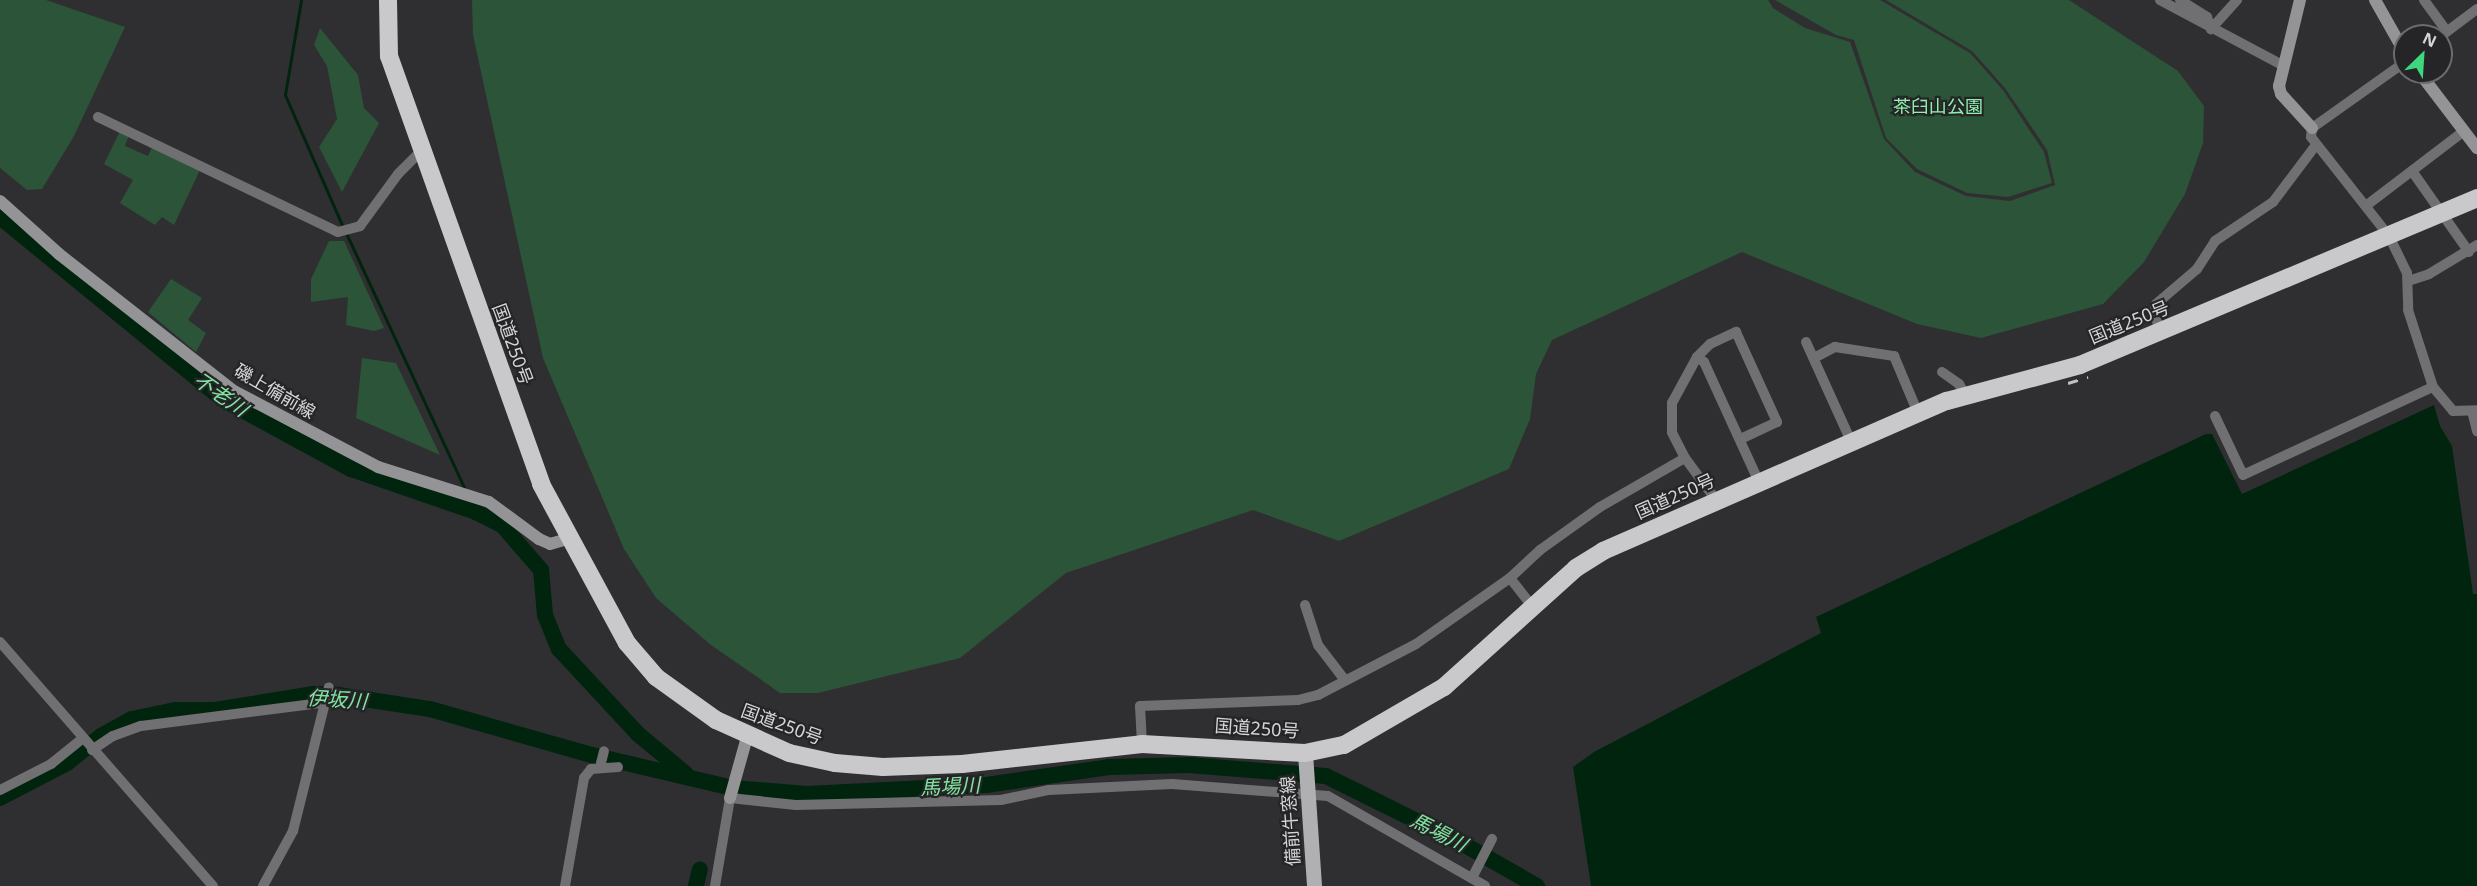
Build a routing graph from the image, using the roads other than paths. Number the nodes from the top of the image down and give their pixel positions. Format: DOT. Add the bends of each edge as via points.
graph roads {
  1 [pos="388,0"];
  2 [pos="2160,0"];
  3 [pos="2180,0"];
  4 [pos="2237,0"];
  5 [pos="2300,0"];
  6 [pos="2375,0"];
  7 [pos="2424,0"];
  8 [pos="2477,9"];
  9 [pos="2438,24"];
  10 [pos="2453,27"];
  11 [pos="2211,29"];
  12 [pos="2393,32"];
  13 [pos="2284,66"];
  14 [pos="2393,71"];
  15 [pos="2428,84"];
  16 [pos="98,117"];
  17 [pos="2312,128"];
  18 [pos="2464,131"];
  19 [pos="2316,145"];
  20 [pos="2477,148"];
  21 [pos="422,150"];
  22 [pos="2412,171"];
  23 [pos="2477,198"];
  24 [pos="0,201"];
  25 [pos="2367,206"];
  26 [pos="2442,213"];
  27 [pos="2389,237"];
  28 [pos="2473,248"];
  29 [pos="2408,281"];
  30 [pos="2162,332"];
  31 [pos="1806,342"];
  32 [pos="1697,357"];
  33 [pos="1814,358"];
  34 [pos="1942,372"];
  35 [pos="2433,387"];
  36 [pos="1966,396"];
  37 [pos="2475,411"];
  38 [pos="1918,413"];
  39 [pos="2215,416"];
  40 [pos="2477,430"];
  41 [pos="1741,439"];
  42 [pos="1851,441"];
  43 [pos="1685,458"];
  44 [pos="1760,482"];
  45 [pos="1716,500"];
  46 [pos="568,539"];
  47 [pos="1510,578"];
  48 [pos="1305,605"];
  49 [pos="1532,606"];
  50 [pos="0,642"];
  51 [pos="1344,679"];
  52 [pos="747,737"];
  53 [pos="1142,744"];
  54 [pos="88,745"];
  55 [pos="1305,757"];
  56 [pos="618,767"];
  57 [pos="0,790"];
  58 [pos="1307,792"];
  59 [pos="730,796"];
  60 [pos="1492,839"];
  61 [pos="1473,876"];
  62 [pos="213,886"];
  63 [pos="262,886"];
  64 [pos="566,886"];
  65 [pos="716,886"];
  66 [pos="1314,886"];
  67 [pos="1485,886"];
  1 -- 21 [label="highway, 国道250号" via="389,56"];
  2 -- 11 [label="street"];
  3 -- 11 [label="street" via="2207,17"];
  4 -- 11 [label="street"];
  5 -- 13 [label="main road"];
  6 -- 12 [label="main road"];
  7 -- 9 [label="street"];
  8 -- 10 [label="street"];
  11 -- 13 [label="street"];
  13 -- 17 [label="main road" via="2281,94"];
  14 -- 17 [label="street"];
  15 -- 18 [label="main road"];
  16 -- 21 [label="street" via="345,230 360,226 398,174"];
  17 -- 19 [label="street"];
  18 -- 20 [label="main road"];
  18 -- 22 [label="street"];
  19 -- 25 [label="street"];
  19 -- 30 [label="street" via="2272,202 2215,241 2198,269 2156,304 2154,315"];
  21 -- 46 [label="highway, 国道250号" via="541,484"];
  22 -- 25 [label="street"];
  22 -- 26 [label="street"];
  23 -- 26 [label="highway, 国道250号"];
  24 -- 46 [label="main road, 磯上備前線" via="59,254 234,391 378,466 466,494 501,510 550,544"];
  25 -- 27 [label="street"];
  26 -- 27 [label="highway, 国道250号"];
  26 -- 28 [label="street"];
  27 -- 29 [label="street"];
  27 -- 30 [label="highway, 国道250号"];
  28 -- 29 [label="street" via="2429,274"];
  29 -- 35 [label="street" via="2408,310"];
  30 -- 36 [label="highway, 国道250号" via="2080,365"];
  31 -- 33 [label="street"];
  32 -- 41 [label="street" via="1704,362"];
  32 -- 41 [label="street" via="1710,344 1736,332 1777,422"];
  32 -- 43 [label="street" via="1672,403 1670,423"];
  33 -- 38 [label="street" via="1835,346 1894,356"];
  33 -- 42 [label="street"];
  34 -- 36 [label="street" via="1959,384"];
  35 -- 37 [label="street" via="2449,409"];
  35 -- 39 [label="street" via="2244,475"];
  36 -- 38 [label="highway, 国道250号"];
  37 -- 40 [label="street"];
  38 -- 42 [label="highway, 国道250号"];
  41 -- 44 [label="street"];
  42 -- 44 [label="highway, 国道250号"];
  43 -- 45 [label="street"];
  43 -- 47 [label="street" via="1600,507 1540,550"];
  44 -- 45 [label="highway, 国道250号"];
  45 -- 49 [label="highway, 国道250号" via="1603,551 1576,568"];
  46 -- 52 [label="highway, 国道250号" via="641,661 685,699"];
  47 -- 49 [label="street"];
  47 -- 51 [label="street" via="1416,644"];
  48 -- 51 [label="street" via="1318,645"];
  49 -- 55 [label="highway, 国道250号" via="1444,687 1363,737"];
  50 -- 54 [label="street"];
  51 -- 53 [label="street" via="1318,695 1298,700 1140,706"];
  52 -- 53 [label="highway, 国道250号" via="808,758 883,767 963,764"];
  52 -- 59 [label="main road"];
  53 -- 55 [label="highway, 国道250号"];
  54 -- 57 [label="street"];
  54 -- 62 [label="street"];
  54 -- 63 [label="street" via="152,724 329,695 293,831"];
  55 -- 58 [label="main road, 備前牛窓線"];
  56 -- 64 [label="street" via="591,769 584,778"];
  58 -- 59 [label="street" via="1172,784 1049,790 1001,801 796,806"];
  58 -- 61 [label="street" via="1329,796"];
  58 -- 66 [label="main road, 備前牛窓線"];
  59 -- 65 [label="street"];
  60 -- 61 [label="street"];
  61 -- 67 [label="street"];
}
